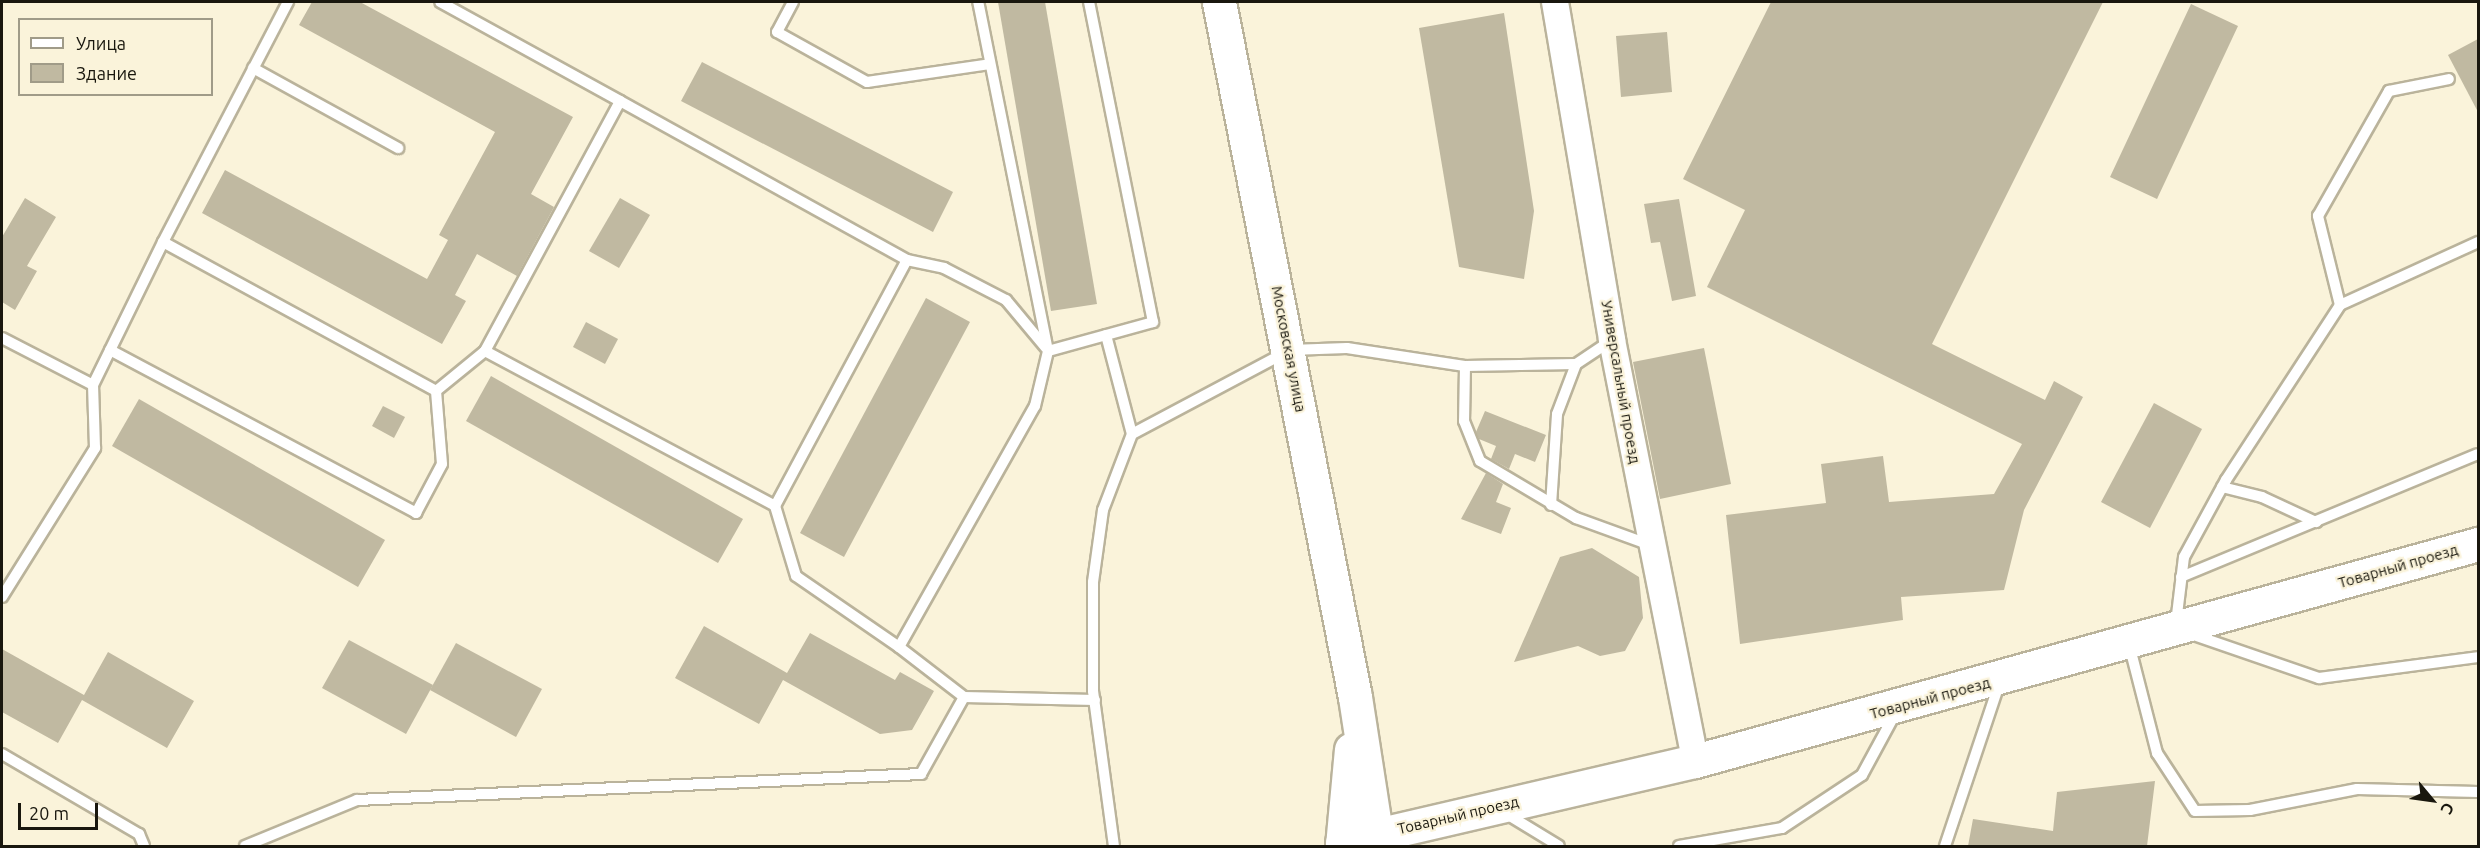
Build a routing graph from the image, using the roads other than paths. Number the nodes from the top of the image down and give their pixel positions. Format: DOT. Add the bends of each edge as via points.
graph roads {
  1 [pos="288,2"];
  2 [pos="440,2"];
  3 [pos="793,2"];
  4 [pos="978,2"];
  5 [pos="1089,2"];
  6 [pos="1220,2"];
  7 [pos="1555,2"];
  8 [pos="990,64"];
  9 [pos="253,68"];
  10 [pos="2449,79"];
  11 [pos="620,101"];
  12 [pos="398,148"];
  13 [pos="163,242"];
  14 [pos="2478,242"];
  15 [pos="907,260"];
  16 [pos="2340,305"];
  17 [pos="1106,335"];
  18 [pos="2,338"];
  19 [pos="1612,340"];
  20 [pos="110,350"];
  21 [pos="1290,350"];
  22 [pos="485,351"];
  23 [pos="1048,351"];
  24 [pos="1576,364"];
  25 [pos="1465,366"];
  26 [pos="93,385"];
  27 [pos="436,391"];
  28 [pos="1132,434"];
  29 [pos="2478,454"];
  30 [pos="2222,487"];
  31 [pos="1551,505"];
  32 [pos="775,506"];
  33 [pos="2316,522"];
  34 [pos="2478,544"];
  35 [pos="1651,546"];
  36 [pos="2181,577"];
  37 [pos="2,597"];
  38 [pos="2175,629"];
  39 [pos="2128,642"];
  40 [pos="899,647"];
  41 [pos="2478,657"];
  42 [pos="2001,679"];
  43 [pos="964,697"];
  44 [pos="1355,697"];
  45 [pos="1095,700"];
  46 [pos="1899,707"];
  47 [pos="2,754"];
  48 [pos="1695,761"];
  49 [pos="2478,792"];
  50 [pos="1495,806"];
  51 [pos="1377,840"];
  52 [pos="1342,845"];
  53 [pos="144,846"];
  54 [pos="245,846"];
  55 [pos="1114,846"];
  56 [pos="1559,846"];
  57 [pos="1679,846"];
  58 [pos="1945,846"];
  1 -- 9 [label="lane"];
  2 -- 11 [label="lane"];
  3 -- 8 [label="lane" via="777,32 867,82"];
  4 -- 8 [label="lane"];
  5 -- 17 [label="lane" via="1153,322"];
  6 -- 21 [label="main road, Московская улица"];
  7 -- 19 [label="street, Универсальный проезд"];
  8 -- 23 [label="lane"];
  9 -- 12 [label="lane"];
  9 -- 13 [label="lane"];
  10 -- 16 [label="lane" via="2389,92 2318,216"];
  11 -- 15 [label="lane"];
  11 -- 22 [label="lane"];
  13 -- 20 [label="lane"];
  13 -- 27 [label="lane"];
  14 -- 16 [label="lane"];
  15 -- 23 [label="lane" via="944,268 1006,300"];
  15 -- 32 [label="lane"];
  16 -- 30 [label="lane"];
  17 -- 23 [label="lane"];
  17 -- 28 [label="lane"];
  18 -- 26 [label="lane"];
  19 -- 24 [label="lane"];
  19 -- 35 [label="street, Универсальный проезд"];
  20 -- 26 [label="lane"];
  20 -- 27 [label="lane" via="416,513 442,464"];
  21 -- 25 [label="lane" via="1347,348"];
  21 -- 28 [label="lane"];
  21 -- 44 [label="main road, Московская улица"];
  22 -- 27 [label="lane"];
  22 -- 32 [label="lane"];
  23 -- 40 [label="lane" via="1035,406"];
  24 -- 25 [label="lane"];
  24 -- 31 [label="lane" via="1557,414"];
  25 -- 31 [label="lane" via="1464,422 1480,461"];
  26 -- 37 [label="lane" via="95,448"];
  28 -- 45 [label="lane" via="1103,510 1094,572"];
  29 -- 33 [label="lane"];
  30 -- 33 [label="lane" via="2262,497"];
  30 -- 36 [label="lane" via="2184,557"];
  31 -- 35 [label="lane"];
  32 -- 40 [label="lane" via="796,576"];
  33 -- 36 [label="lane"];
  34 -- 38 [label="main road, Товарный проезд"];
  35 -- 48 [label="street, Универсальный проезд"];
  36 -- 38 [label="lane"];
  38 -- 39 [label="main road, Товарный проезд"];
  38 -- 41 [label="lane" via="2319,678"];
  39 -- 42 [label="main road, Товарный проезд"];
  39 -- 49 [label="lane" via="2157,753 2195,811 2250,810 2357,789"];
  40 -- 43 [label="lane"];
  42 -- 46 [label="main road, Товарный проезд"];
  42 -- 58 [label="lane"];
  43 -- 45 [label="lane"];
  43 -- 54 [label="lane" via="921,774 357,800"];
  44 -- 51 [label="main road, Московская улица"];
  44 -- 52 [label="main road, Московская улица"];
  45 -- 55 [label="lane"];
  46 -- 48 [label="main road, Товарный проезд"];
  46 -- 57 [label="lane" via="1862,775 1782,828"];
  47 -- 53 [label="lane" via="139,834"];
  48 -- 50 [label="main road, Товарный проезд"];
  50 -- 51 [label="main road, Товарный проезд"];
  50 -- 56 [label="lane"];
  51 -- 52 [label="main road, Товарный проезд"];
}
